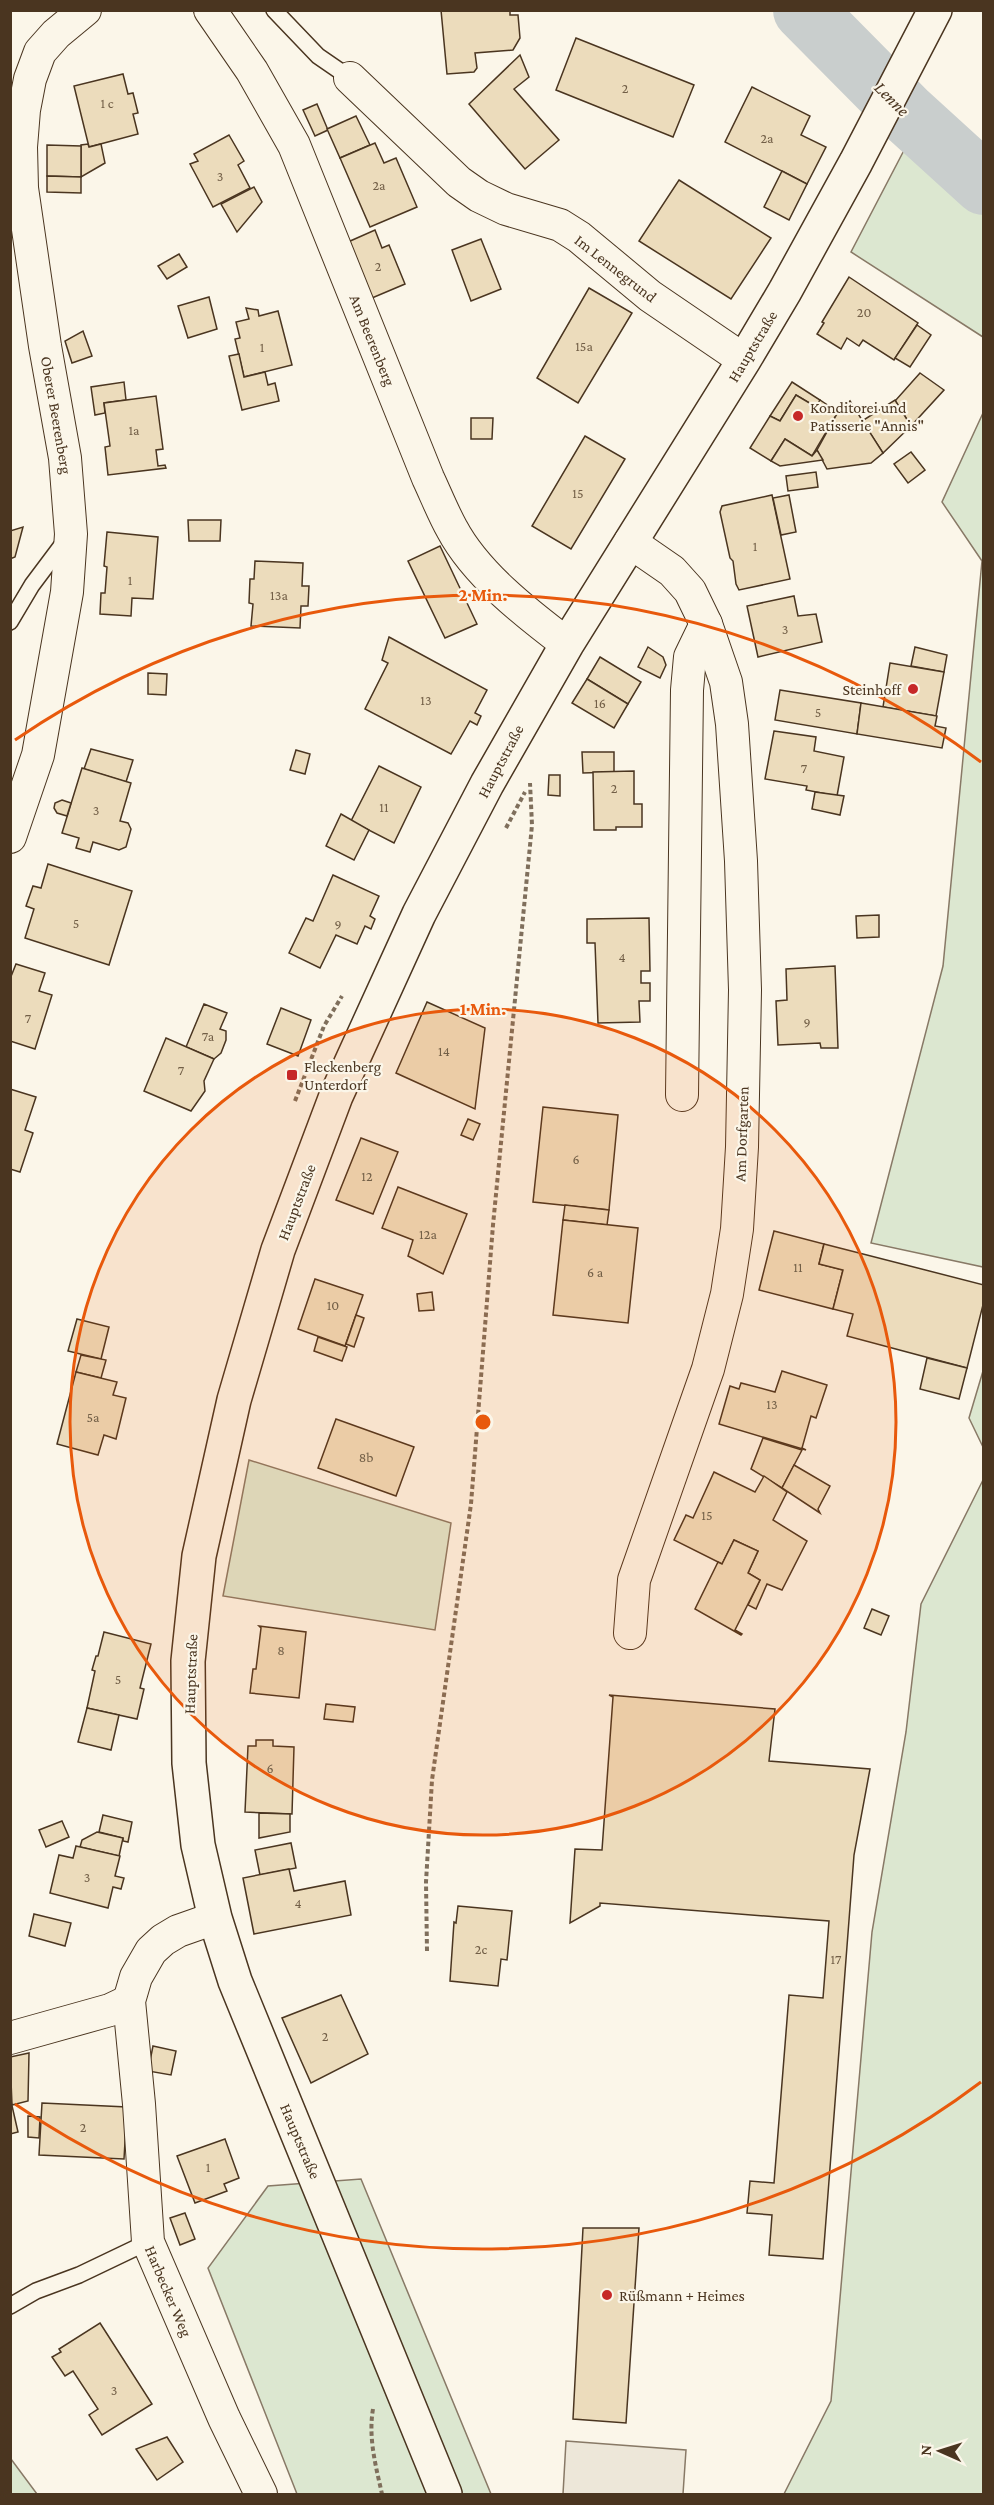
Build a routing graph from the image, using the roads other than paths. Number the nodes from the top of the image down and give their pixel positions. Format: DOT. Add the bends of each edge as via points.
graph roads {
  1 [pos="86,10"];
  2 [pos="210,10"];
  3 [pos="274,10"];
  4 [pos="935,10"];
  5 [pos="361,88"];
  6 [pos="744,360"];
  7 [pos="71,534"];
  8 [pos="630,542"];
  9 [pos="10,622"];
  10 [pos="706,624"];
  11 [pos="567,644"];
  12 [pos="10,837"];
  13 [pos="682,1095"];
  14 [pos="630,1633"];
  15 [pos="215,1918"];
  16 [pos="129,2001"];
  17 [pos="10,2038"];
  18 [pos="148,2242"];
  19 [pos="10,2306"];
  20 [pos="261,2494"];
  21 [pos="446,2494"];
  1 -- 7 [label="street, Oberer Beerenberg" via="40,52 30,79 21,147 22,188 65,458"];
  2 -- 11 [label="street, Am Beerenberg" via="252,71 294,145 452,530 484,573"];
  3 -- 5 [label="lane" via="318,56"];
  4 -- 6 [label="main road, Hauptstraße" via="856,162"];
  5 -- 6 [label="street, Im Lennegrund" via="459,182 506,209 560,225 650,296"];
  6 -- 8 [label="main road, Hauptstraße"];
  7 -- 9 [label="lane"];
  7 -- 12 [label="street, Oberer Beerenberg" via="67,592 38,755"];
  8 -- 10 [label="street, Am Dorfgarten" via="672,571 690,591"];
  8 -- 11 [label="main road, Hauptstraße"];
  10 -- 13 [label="street" via="690,657 687,690"];
  10 -- 14 [label="street, Am Dorfgarten" via="726,682 741,861 745,990 737,1229 727,1294 708,1369 634,1581"];
  11 -- 15 [label="main road, Hauptstraße" via="419,914 336,1096 278,1250 234,1400 199,1556 188,1661 190,1775 198,1845"];
  15 -- 16 [label="street" via="163,1940 136,1977"];
  15 -- 21 [label="main road, Hauptstraße" via="235,1981"];
  16 -- 17 [label="street"];
  16 -- 18 [label="street, Harbecker Weg"];
  18 -- 19 [label="lane"];
  18 -- 20 [label="street, Harbecker Weg"];
}
